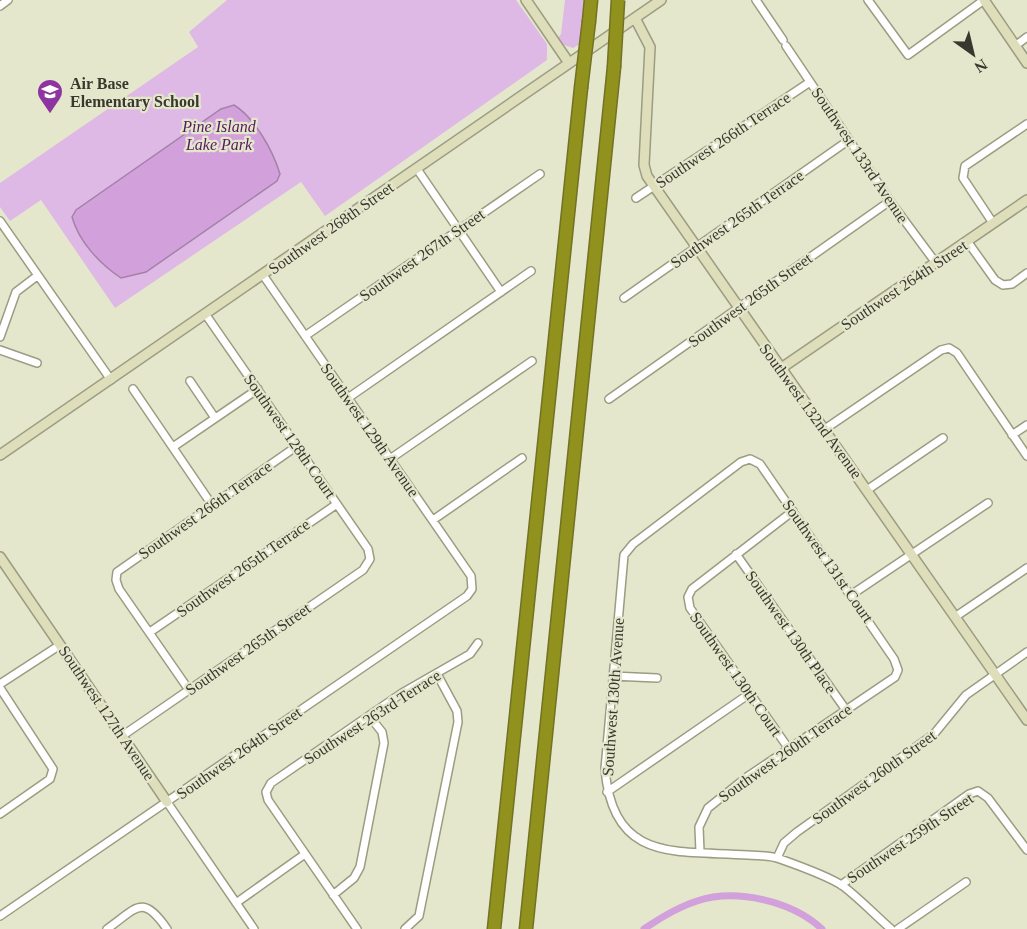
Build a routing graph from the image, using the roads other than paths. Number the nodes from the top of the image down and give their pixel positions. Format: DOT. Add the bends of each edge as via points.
graph roads {
  1 [pos="8,0"];
  2 [pos="526,0"];
  3 [pos="591,0"];
  4 [pos="618,0"];
  5 [pos="660,0"];
  6 [pos="756,0"];
  7 [pos="868,0"];
  8 [pos="984,0"];
  9 [pos="0,6"];
  10 [pos="635,18"];
  11 [pos="1027,37"];
  12 [pos="1015,46"];
  13 [pos="569,63"];
  14 [pos="1027,63"];
  15 [pos="810,82"];
  16 [pos="1027,124"];
  17 [pos="849,140"];
  18 [pos="417,169"];
  19 [pos="540,174"];
  20 [pos="655,188"];
  21 [pos="636,198"];
  22 [pos="1027,200"];
  23 [pos="890,201"];
  24 [pos="0,221"];
  25 [pos="993,223"];
  26 [pos="459,230"];
  27 [pos="967,241"];
  28 [pos="696,248"];
  29 [pos="936,263"];
  30 [pos="531,271"];
  31 [pos="1027,273"];
  32 [pos="263,275"];
  33 [pos="37,276"];
  34 [pos="501,292"];
  35 [pos="624,298"];
  36 [pos="738,309"];
  37 [pos="206,315"];
  38 [pos="305,336"];
  39 [pos="0,337"];
  40 [pos="0,350"];
  41 [pos="532,361"];
  42 [pos="37,363"];
  43 [pos="780,369"];
  44 [pos="111,380"];
  45 [pos="190,381"];
  46 [pos="133,389"];
  47 [pos="258,389"];
  48 [pos="348,398"];
  49 [pos="609,399"];
  50 [pos="215,418"];
  51 [pos="1027,425"];
  52 [pos="825,429"];
  53 [pos="1012,435"];
  54 [pos="943,438"];
  55 [pos="297,446"];
  56 [pos="173,447"];
  57 [pos="0,455"];
  58 [pos="1027,456"];
  59 [pos="522,458"];
  60 [pos="390,459"];
  61 [pos="867,490"];
  62 [pos="988,503"];
  63 [pos="337,504"];
  64 [pos="212,505"];
  65 [pos="793,511"];
  66 [pos="433,520"];
  67 [pos="736,554"];
  68 [pos="910,554"];
  69 [pos="624,555"];
  70 [pos="0,557"];
  71 [pos="370,559"];
  72 [pos="1027,568"];
  73 [pos="474,586"];
  74 [pos="851,595"];
  75 [pos="955,617"];
  76 [pos="150,632"];
  77 [pos="478,643"];
  78 [pos="60,645"];
  79 [pos="1027,652"];
  80 [pos="898,670"];
  81 [pos="437,674"];
  82 [pos="994,674"];
  83 [pos="612,676"];
  84 [pos="657,678"];
  85 [pos="0,686"];
  86 [pos="189,690"];
  87 [pos="749,694"];
  88 [pos="846,710"];
  89 [pos="370,717"];
  90 [pos="1027,720"];
  91 [pos="122,736"];
  92 [pos="789,749"];
  93 [pos="607,792"];
  94 [pos="167,802"];
  95 [pos="0,813"];
  96 [pos="1026,847"];
  97 [pos="700,852"];
  98 [pos="305,854"];
  99 [pos="777,858"];
  100 [pos="966,882"];
  101 [pos="841,885"];
  102 [pos="333,895"];
  103 [pos="236,903"];
  104 [pos="0,916"];
  105 [pos="107,929"];
  106 [pos="167,929"];
  107 [pos="254,929"];
  108 [pos="357,929"];
  109 [pos="405,929"];
  110 [pos="494,929"];
  111 [pos="526,929"];
  112 [pos="891,929"];
  113 [pos="898,929"];
  1 -- 9 [label="street"];
  2 -- 13 [label="street"];
  3 -- 110 [label="highway, bridge"];
  4 -- 111 [label="highway, bridge"];
  5 -- 10 [label="street, Southwest 268th Street"];
  6 -- 15 [label="street, Southwest 133rd Avenue"];
  7 -- 8 [label="street" via="908,55"];
  8 -- 12 [label="street"];
  10 -- 13 [label="street, Southwest 268th Street"];
  10 -- 20 [label="street, Southwest 132nd Avenue" via="650,46 644,165"];
  11 -- 12 [label="street"];
  12 -- 14 [label="street"];
  13 -- 18 [label="street, Southwest 268th Street"];
  15 -- 17 [label="street, Southwest 133rd Avenue"];
  15 -- 20 [label="street, Southwest 266th Terrace"];
  16 -- 25 [label="street" via="965,166 962,173"];
  17 -- 23 [label="street, Southwest 133rd Avenue"];
  17 -- 28 [label="street, Southwest 265th Terrace"];
  18 -- 26 [label="street"];
  18 -- 32 [label="street, Southwest 268th Street"];
  19 -- 26 [label="street, Southwest 267th Street"];
  20 -- 21 [label="street, Southwest 266th Terrace"];
  20 -- 28 [label="street, Southwest 132nd Avenue"];
  22 -- 25 [label="street, Southwest 264th Street"];
  23 -- 29 [label="street, Southwest 133rd Avenue"];
  23 -- 36 [label="street, Southwest 265th Street"];
  24 -- 33 [label="street"];
  25 -- 27 [label="street, Southwest 264th Street"];
  26 -- 34 [label="street"];
  26 -- 38 [label="street, Southwest 267th Street"];
  27 -- 29 [label="street, Southwest 264th Street"];
  27 -- 31 [label="street" via="995,280 1003,285 1012,284"];
  28 -- 35 [label="street, Southwest 265th Terrace"];
  28 -- 36 [label="street, Southwest 132nd Avenue"];
  29 -- 43 [label="street, Southwest 264th Street"];
  30 -- 34 [label="street"];
  32 -- 37 [label="street, Southwest 268th Street"];
  32 -- 38 [label="street, Southwest 129th Avenue"];
  33 -- 39 [label="street" via="16,292"];
  33 -- 44 [label="street"];
  34 -- 48 [label="street"];
  36 -- 43 [label="street, Southwest 132nd Avenue"];
  36 -- 49 [label="street, Southwest 265th Street"];
  37 -- 44 [label="street, Southwest 268th Street"];
  37 -- 47 [label="street, Southwest 128th Court"];
  38 -- 48 [label="street, Southwest 129th Avenue"];
  40 -- 42 [label="street"];
  41 -- 60 [label="street"];
  43 -- 52 [label="street, Southwest 132nd Avenue"];
  44 -- 57 [label="street, Southwest 268th Street"];
  45 -- 50 [label="street"];
  46 -- 56 [label="street"];
  47 -- 50 [label="street"];
  47 -- 55 [label="street, Southwest 128th Court"];
  48 -- 60 [label="street, Southwest 129th Avenue"];
  50 -- 56 [label="street"];
  51 -- 53 [label="street"];
  52 -- 53 [label="street" via="949,348 957,353"];
  52 -- 61 [label="street, Southwest 132nd Avenue"];
  53 -- 58 [label="street"];
  54 -- 61 [label="street"];
  55 -- 63 [label="street, Southwest 128th Court"];
  55 -- 64 [label="street, Southwest 266th Terrace"];
  56 -- 64 [label="street"];
  59 -- 66 [label="street"];
  60 -- 66 [label="street, Southwest 129th Avenue"];
  61 -- 68 [label="street, Southwest 132nd Avenue"];
  62 -- 68 [label="street"];
  63 -- 71 [label="street, Southwest 128th Court" via="368,549"];
  63 -- 76 [label="street, Southwest 265th Terrace"];
  64 -- 76 [label="street, Southwest 266th Terrace" via="123,566 116,576 119,589"];
  65 -- 67 [label="street"];
  65 -- 69 [label="street, Southwest 131st Court" via="760,464 750,459 633,544"];
  65 -- 74 [label="street, Southwest 131st Court"];
  66 -- 73 [label="street, Southwest 129th Avenue"];
  67 -- 87 [label="street, Southwest 130th Court" via="692,589 688,597 690,608"];
  67 -- 88 [label="street, Southwest 130th Place"];
  68 -- 74 [label="street"];
  68 -- 75 [label="street, Southwest 132nd Avenue"];
  69 -- 83 [label="street, Southwest 130th Avenue"];
  70 -- 78 [label="street, Southwest 127th Avenue"];
  71 -- 86 [label="street, Southwest 265th Street" via="363,570"];
  72 -- 75 [label="street"];
  73 -- 94 [label="street, Southwest 264th Street" via="467,596"];
  74 -- 80 [label="street, Southwest 131st Court"];
  75 -- 82 [label="street, Southwest 132nd Avenue"];
  76 -- 86 [label="street"];
  77 -- 81 [label="street, Southwest 263rd Terrace" via="470,654"];
  78 -- 85 [label="street"];
  78 -- 91 [label="street, Southwest 127th Avenue"];
  79 -- 82 [label="street, Southwest 260th Street"];
  80 -- 88 [label="street, Southwest 260th Terrace"];
  81 -- 89 [label="street, Southwest 263rd Terrace"];
  81 -- 109 [label="street" via="458,711 458,722 419,916"];
  82 -- 90 [label="street, Southwest 132nd Avenue"];
  82 -- 99 [label="street, Southwest 260th Street" via="966,695 934,734 797,832 784,843"];
  83 -- 84 [label="street"];
  83 -- 93 [label="street, Southwest 130th Avenue"];
  85 -- 95 [label="street" via="53,769 50,779"];
  86 -- 91 [label="street, Southwest 265th Street"];
  87 -- 92 [label="street, Southwest 130th Court"];
  87 -- 93 [label="street"];
  88 -- 92 [label="street, Southwest 260th Terrace"];
  89 -- 98 [label="street, Southwest 263rd Terrace" via="271,783 266,792"];
  89 -- 102 [label="street" via="382,732 384,743 360,867 354,878"];
  91 -- 94 [label="street, Southwest 127th Avenue"];
  92 -- 97 [label="street, Southwest 260th Terrace" via="708,808 699,827"];
  93 -- 97 [label="street, Southwest 130th Avenue" via="619,820 634,837 658,849"];
  94 -- 103 [label="street, Southwest 127th Avenue"];
  94 -- 104 [label="street, Southwest 264th Street"];
  96 -- 101 [label="street, Southwest 259th Street" via="988,798 978,791"];
  97 -- 99 [label="street, Southwest 130th Avenue"];
  98 -- 102 [label="street"];
  98 -- 103 [label="street"];
  99 -- 101 [label="street, Southwest 130th Avenue"];
  100 -- 113 [label="street"];
  101 -- 112 [label="street, Southwest 130th Avenue"];
  102 -- 108 [label="street"];
  103 -- 107 [label="street, Southwest 127th Avenue"];
  105 -- 106 [label="street" via="137,908 146,907 154,910"];
}
